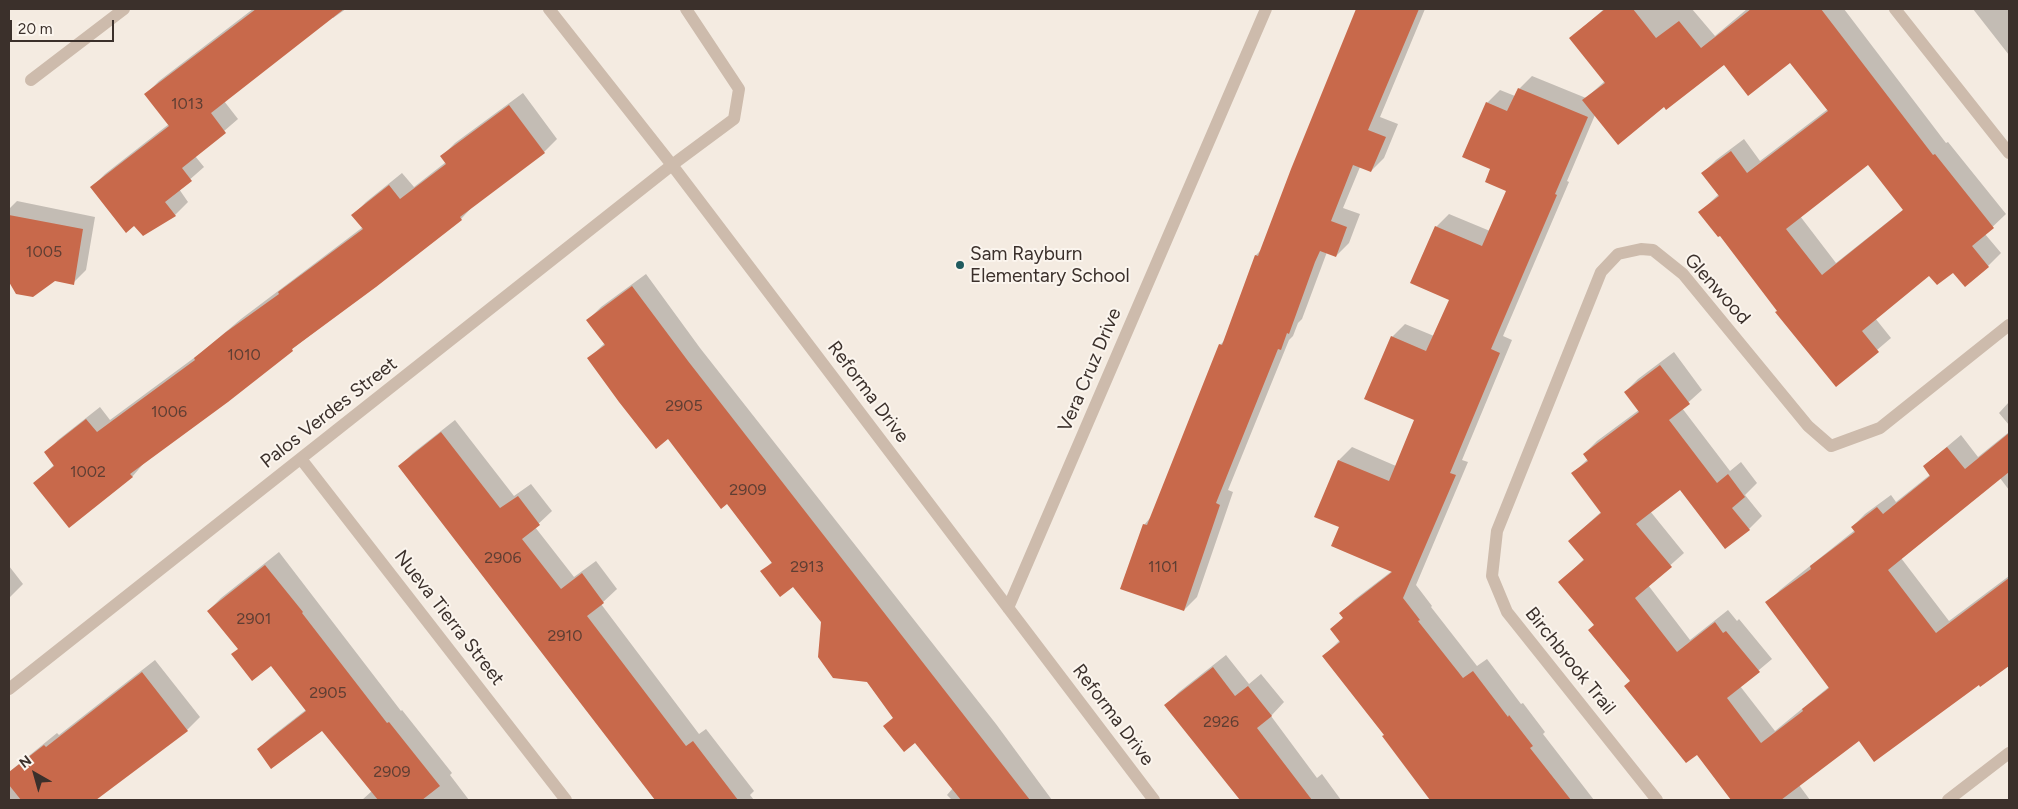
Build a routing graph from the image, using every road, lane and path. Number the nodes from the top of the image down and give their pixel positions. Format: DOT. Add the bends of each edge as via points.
graph roads {
  1 [pos="124,9"];
  2 [pos="549,9"];
  3 [pos="686,9"];
  4 [pos="1266,9"];
  5 [pos="1895,9"];
  6 [pos="31,80"];
  7 [pos="2009,153"];
  8 [pos="672,165"];
  9 [pos="2009,325"];
  10 [pos="302,459"];
  11 [pos="1497,531"];
  12 [pos="1008,608"];
  13 [pos="9,689"];
  14 [pos="2009,753"];
  15 [pos="566,800"];
  16 [pos="1154,800"];
  17 [pos="1657,800"];
  18 [pos="1948,800"];
  1 -- 6 [label="street"];
  2 -- 8 [label="street, Reforma Drive"];
  3 -- 8 [label="street, Palos Verdes Street" via="739,89 734,119"];
  4 -- 12 [label="street, Vera Cruz Drive"];
  5 -- 7 [label="street"];
  8 -- 10 [label="street, Palos Verdes Street"];
  8 -- 12 [label="street, Reforma Drive"];
  9 -- 11 [label="street, Glenwood" via="1880,428 1831,446 1808,426 1683,274 1653,250 1618,254 1601,272"];
  10 -- 13 [label="street, Palos Verdes Street"];
  10 -- 15 [label="street, Nueva Tierra Street"];
  11 -- 17 [label="street, Birchbrook Trail" via="1492,576 1507,612"];
  12 -- 16 [label="street, Reforma Drive"];
  14 -- 18 [label="street"];
}
